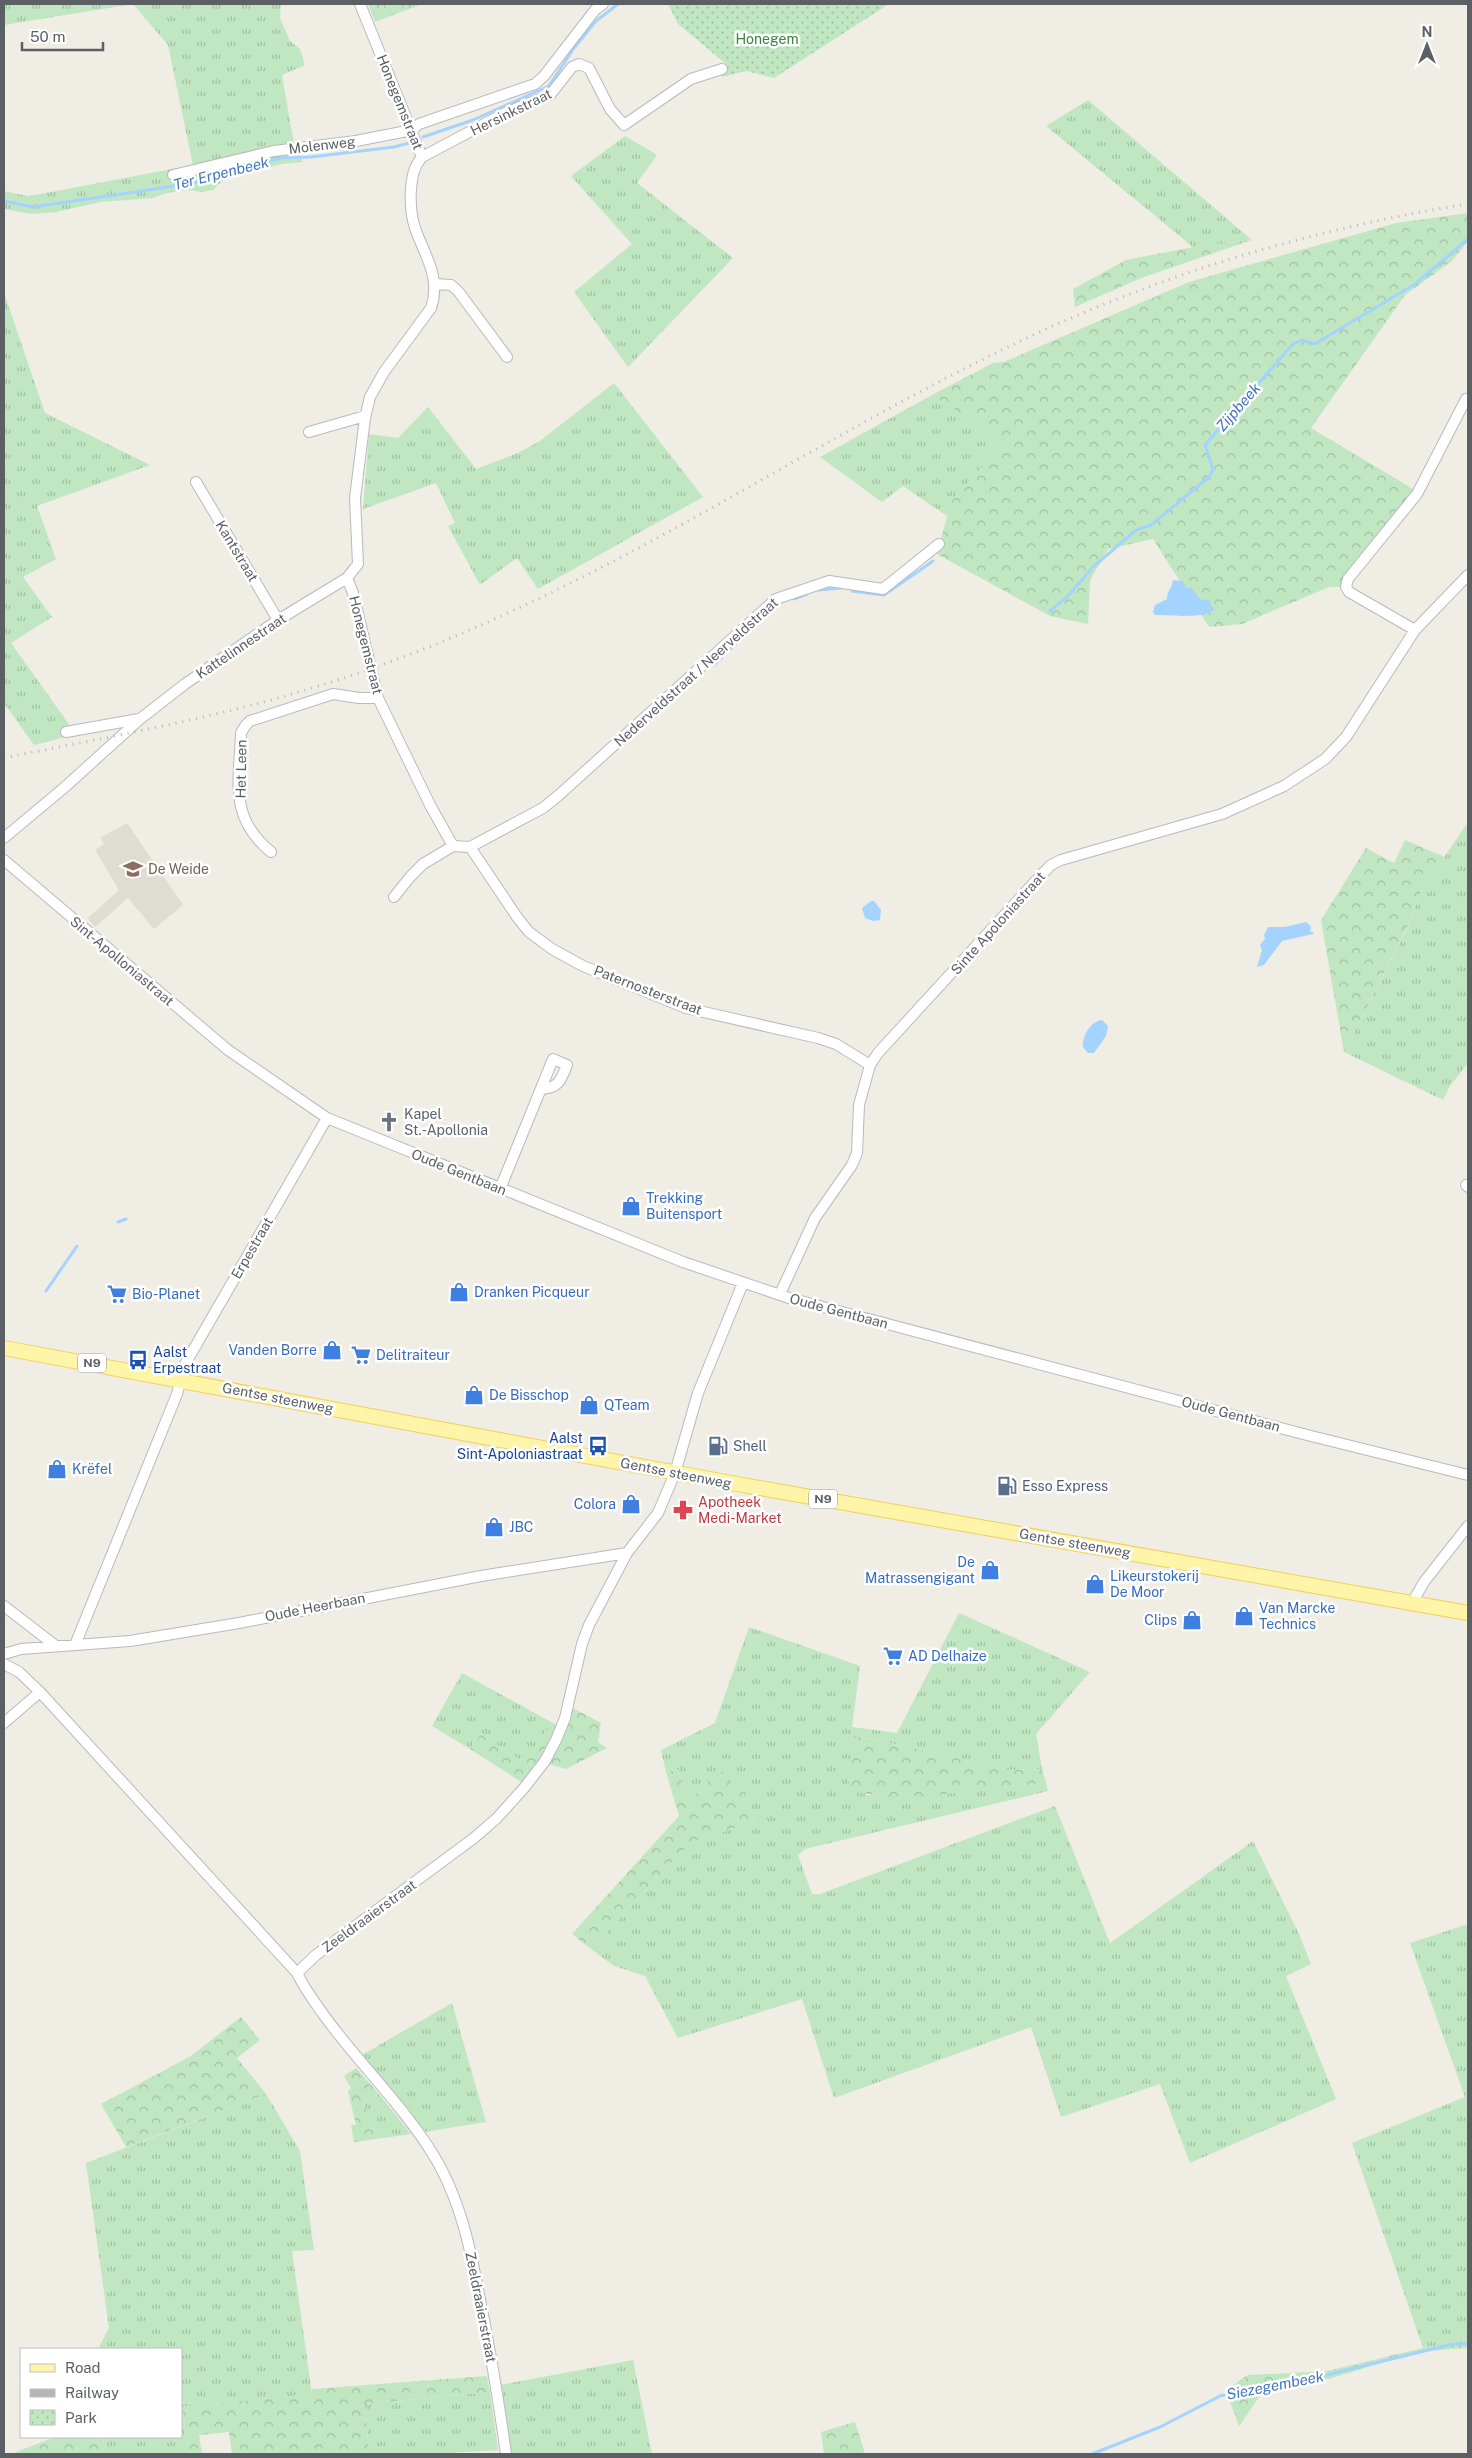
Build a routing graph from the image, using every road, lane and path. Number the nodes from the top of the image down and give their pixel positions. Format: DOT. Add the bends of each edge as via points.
graph roads {
  1 [pos="360,4"];
  2 [pos="603,4"];
  3 [pos="722,69"];
  4 [pos="412,130"];
  5 [pos="422,156"];
  6 [pos="173,175"];
  7 [pos="435,284"];
  8 [pos="507,356"];
  9 [pos="1466,399"];
  10 [pos="365,416"];
  11 [pos="309,432"];
  12 [pos="196,482"];
  13 [pos="939,544"];
  14 [pos="1468,575"];
  15 [pos="347,578"];
  16 [pos="278,620"];
  17 [pos="1415,630"];
  18 [pos="378,698"];
  19 [pos="140,719"];
  20 [pos="66,732"];
  21 [pos="4,838"];
  22 [pos="453,846"];
  23 [pos="470,847"];
  24 [pos="271,852"];
  25 [pos="4,860"];
  26 [pos="394,897"];
  27 [pos="243,1059"];
  28 [pos="870,1065"];
  29 [pos="541,1088"];
  30 [pos="327,1118"];
  31 [pos="500,1189"];
  32 [pos="743,1283"];
  33 [pos="780,1294"];
  34 [pos="4,1348"];
  35 [pos="180,1379"];
  36 [pos="675,1472"];
  37 [pos="1468,1475"];
  38 [pos="1468,1526"];
  39 [pos="627,1553"];
  40 [pos="1412,1603"];
  41 [pos="4,1606"];
  42 [pos="1468,1613"];
  43 [pos="75,1645"];
  44 [pos="56,1646"];
  45 [pos="4,1654"];
  46 [pos="4,1664"];
  47 [pos="40,1692"];
  48 [pos="4,1723"];
  49 [pos="297,1973"];
  50 [pos="506,2454"];
  1 -- 4 [label="street, Honegemstraat"];
  2 -- 4 [label="street, Molenweg" via="594,10 535,84 419,124"];
  3 -- 5 [label="street, Hersinkstraat" via="691,79 624,125 610,109 590,68 579,64 572,67 550,95 505,113"];
  4 -- 5 [label="street, Honegemstraat"];
  4 -- 6 [label="street, Molenweg" via="274,151"];
  5 -- 7 [label="street, Honegemstraat" via="412,176 411,213"];
  7 -- 8 [label="street" via="452,285 458,291"];
  7 -- 10 [label="street, Honegemstraat" via="431,308 384,372 370,397"];
  9 -- 17 [label="street" via="1417,494 1348,579 1346,587 1348,592"];
  10 -- 11 [label="street"];
  10 -- 15 [label="street, Honegemstraat" via="356,498 358,564"];
  12 -- 16 [label="street, Kantstraat"];
  13 -- 23 [label="street, Nederveldstraat / Neerveldstraat" via="883,589 829,581 776,599 543,808"];
  14 -- 17 [label="street, Sinte Apoloniastraat"];
  15 -- 16 [label="street, Kattelinnestraat"];
  15 -- 18 [label="street, Honegemstraat"];
  16 -- 19 [label="street, Kattelinnestraat"];
  17 -- 28 [label="street, Sinte Apoloniastraat" via="1346,738 1325,759 1284,786 1222,814 1051,865"];
  18 -- 22 [label="street, Honegemstraat"];
  18 -- 24 [label="street, Het Leen" via="333,694 250,720 245,726 241,733 238,788 241,812 257,840"];
  19 -- 20 [label="street, Kattelinnestraat"];
  19 -- 21 [label="street, Kattelinnestraat"];
  22 -- 23 [label="street"];
  22 -- 26 [label="street" via="423,864"];
  23 -- 28 [label="street, Paternosterstraat" via="530,932 583,966 686,1008 836,1044"];
  25 -- 27 [label="street, Sint-Apolloniastraat" via="200,1027"];
  27 -- 30 [label="street, Oude Gentbaan"];
  28 -- 33 [label="street, Sinte Apoloniastraat" via="857,1117 857,1153 815,1218"];
  29 -- 31 [label="street"];
  30 -- 31 [label="street, Oude Gentbaan"];
  30 -- 35 [label="street, Erpestraat"];
  31 -- 32 [label="street, Oude Gentbaan"];
  32 -- 33 [label="street, Oude Gentbaan"];
  32 -- 36 [label="street" via="698,1393"];
  33 -- 37 [label="street, Oude Gentbaan"];
  34 -- 35 [label="main road, Gentse steenweg / N9"];
  35 -- 36 [label="main road, Gentse steenweg / N9"];
  35 -- 43 [label="street, Erpestraat"];
  36 -- 39 [label="street, Zeeldraaierstraat" via="658,1513"];
  36 -- 40 [label="main road, Gentse steenweg / N9"];
  38 -- 40 [label="street" via="1424,1582"];
  39 -- 43 [label="street, Oude Heerbaan" via="481,1576 187,1632 120,1643"];
  39 -- 49 [label="street, Zeeldraaierstraat" via="589,1625 566,1718 545,1761 524,1788 468,1843 316,1955"];
  40 -- 42 [label="main road, Gentse steenweg / N9"];
  41 -- 44 [label="street"];
  43 -- 44 [label="street, Oude Heerbaan"];
  44 -- 45 [label="street, Oude Heerbaan"];
  46 -- 47 [label="street" via="19,1672"];
  47 -- 48 [label="street"];
  47 -- 49 [label="street"];
  49 -- 50 [label="street, Zeeldraaierstraat" via="333,2027 412,2124 445,2173 470,2246"];
}
